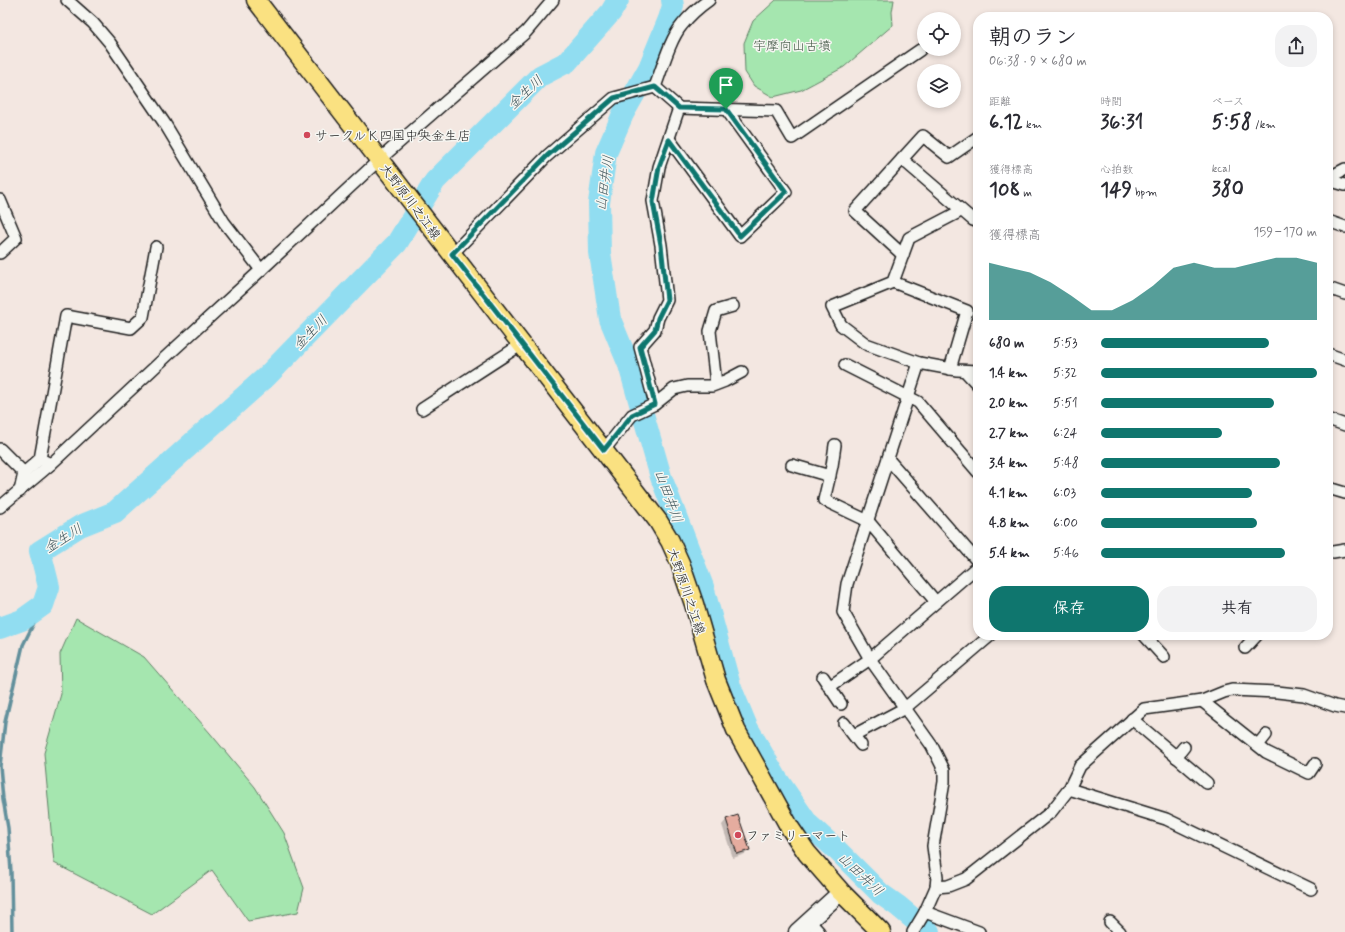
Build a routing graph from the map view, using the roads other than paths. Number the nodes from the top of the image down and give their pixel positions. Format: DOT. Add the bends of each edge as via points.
graph roads {
  1 [pos="67,0"];
  2 [pos="256,0"];
  3 [pos="553,0"];
  4 [pos="709,0"];
  5 [pos="917,52"];
  6 [pos="655,87"];
  7 [pos="679,108"];
  8 [pos="726,109"];
  9 [pos="669,140"];
  10 [pos="973,143"];
  11 [pos="902,159"];
  12 [pos="380,160"];
  13 [pos="1345,168"];
  14 [pos="1333,176"];
  15 [pos="1333,181"];
  16 [pos="1345,185"];
  17 [pos="0,200"];
  18 [pos="957,213"];
  19 [pos="973,220"];
  20 [pos="1333,223"];
  21 [pos="1345,227"];
  22 [pos="156,247"];
  23 [pos="0,253"];
  24 [pos="452,254"];
  25 [pos="903,255"];
  26 [pos="262,270"];
  27 [pos="894,282"];
  28 [pos="1333,290"];
  29 [pos="1345,294"];
  30 [pos="733,306"];
  31 [pos="522,344"];
  32 [pos="1333,356"];
  33 [pos="1345,360"];
  34 [pos="919,364"];
  35 [pos="845,365"];
  36 [pos="950,369"];
  37 [pos="965,371"];
  38 [pos="973,371"];
  39 [pos="742,372"];
  40 [pos="973,380"];
  41 [pos="716,384"];
  42 [pos="908,397"];
  43 [pos="655,404"];
  44 [pos="422,409"];
  45 [pos="1333,421"];
  46 [pos="1345,425"];
  47 [pos="835,445"];
  48 [pos="0,449"];
  49 [pos="604,450"];
  50 [pos="40,459"];
  51 [pos="888,459"];
  52 [pos="51,464"];
  53 [pos="792,465"];
  54 [pos="973,466"];
  55 [pos="24,473"];
  56 [pos="830,476"];
  57 [pos="1333,489"];
  58 [pos="20,491"];
  59 [pos="1345,493"];
  60 [pos="0,507"];
  61 [pos="868,521"];
  62 [pos="1345,550"];
  63 [pos="1333,552"];
  64 [pos="973,556"];
  65 [pos="973,570"];
  66 [pos="936,602"];
  67 [pos="985,640"];
  68 [pos="1149,640"];
  69 [pos="1253,640"];
  70 [pos="1246,648"];
  71 [pos="1164,657"];
  72 [pos="870,659"];
  73 [pos="823,677"];
  74 [pos="829,687"];
  75 [pos="1202,701"];
  76 [pos="840,704"];
  77 [pos="905,708"];
  78 [pos="1345,708"];
  79 [pos="1132,719"];
  80 [pos="844,723"];
  81 [pos="854,735"];
  82 [pos="1266,735"];
  83 [pos="861,745"];
  84 [pos="1258,745"];
  85 [pos="1184,747"];
  86 [pos="1176,757"];
  87 [pos="1315,764"];
  88 [pos="1207,783"];
  89 [pos="1069,789"];
  90 [pos="936,887"];
  91 [pos="1311,888"];
  92 [pos="841,892"];
  93 [pos="925,912"];
  94 [pos="1110,922"];
  95 [pos="814,926"];
  96 [pos="797,932"];
  97 [pos="881,932"];
  98 [pos="913,932"];
  99 [pos="979,932"];
  100 [pos="1120,932"];
  1 -- 26 [label="street" via="110,43 165,124 224,222"];
  2 -- 12 [label="main road, 大野原川之江線"];
  3 -- 12 [label="street" via="526,32"];
  4 -- 6 [label="street" via="680,26"];
  5 -- 8 [label="street" via="792,138 776,111"];
  6 -- 7 [label="street"];
  6 -- 24 [label="street" via="614,98 547,156"];
  7 -- 8 [label="street"];
  7 -- 9 [label="street"];
  8 -- 9 [label="street" via="786,192 740,236"];
  9 -- 43 [label="street" via="659,167 653,202 667,300 655,330 640,347"];
  10 -- 11 [label="street" via="949,157 923,136"];
  11 -- 19 [label="street"];
  11 -- 25 [label="street" via="855,211"];
  12 -- 24 [label="main road, 大野原川之江線"];
  12 -- 26 [label="street"];
  13 -- 14 [label="street"];
  15 -- 16 [label="street"];
  17 -- 23 [label="street" via="16,238"];
  18 -- 25 [label="street" via="909,238"];
  20 -- 21 [label="street"];
  22 -- 50 [label="street" via="143,317 131,328 66,316"];
  24 -- 31 [label="main road, 大野原川之江線"];
  25 -- 27 [label="street"];
  26 -- 52 [label="street"];
  27 -- 34 [label="street" via="832,307 841,325 866,344"];
  27 -- 36 [label="street" via="967,312"];
  28 -- 29 [label="street"];
  30 -- 41 [label="street" via="716,311 710,331"];
  31 -- 44 [label="street"];
  31 -- 49 [label="main road, 大野原川之江線"];
  32 -- 33 [label="street"];
  34 -- 36 [label="street"];
  34 -- 42 [label="street"];
  35 -- 42 [label="street"];
  36 -- 37 [label="street"];
  37 -- 38 [label="street"];
  37 -- 40 [label="street"];
  39 -- 41 [label="street"];
  41 -- 43 [label="street" via="674,389"];
  42 -- 51 [label="street"];
  42 -- 54 [label="street" via="918,402"];
  43 -- 49 [label="street" via="632,415"];
  45 -- 46 [label="street"];
  47 -- 56 [label="street"];
  48 -- 55 [label="street"];
  49 -- 92 [label="main road, 大野原川之江線" via="658,521 670,541 687,582 716,680 736,730 790,828 807,853"];
  50 -- 52 [label="street"];
  50 -- 55 [label="street"];
  51 -- 61 [label="street"];
  51 -- 64 [label="street"];
  52 -- 58 [label="street"];
  53 -- 56 [label="street"];
  55 -- 58 [label="street"];
  56 -- 61 [label="street" via="824,500"];
  57 -- 59 [label="street"];
  58 -- 60 [label="street"];
  61 -- 66 [label="street"];
  61 -- 72 [label="street" via="848,584 843,612"];
  62 -- 63 [label="street"];
  65 -- 66 [label="street"];
  66 -- 72 [label="street"];
  67 -- 77 [label="street"];
  68 -- 71 [label="street"];
  69 -- 70 [label="street"];
  72 -- 74 [label="street"];
  72 -- 77 [label="street"];
  73 -- 74 [label="street"];
  74 -- 76 [label="street"];
  75 -- 78 [label="street" via="1232,690 1277,692 1304,695"];
  75 -- 79 [label="street" via="1144,710"];
  75 -- 84 [label="street"];
  77 -- 81 [label="street"];
  77 -- 90 [label="street" via="932,746 944,770 933,846"];
  79 -- 86 [label="street"];
  79 -- 89 [label="street" via="1080,766"];
  80 -- 81 [label="street"];
  81 -- 83 [label="street"];
  82 -- 84 [label="street"];
  84 -- 87 [label="street" via="1266,752 1309,773"];
  85 -- 86 [label="street"];
  86 -- 88 [label="street"];
  89 -- 90 [label="street" via="1052,812 966,879 948,886"];
  89 -- 91 [label="street" via="1166,819"];
  90 -- 93 [label="street"];
  92 -- 95 [label="street"];
  92 -- 97 [label="main road, 大野原川之江線"];
  93 -- 98 [label="street"];
  93 -- 99 [label="street"];
  94 -- 100 [label="street"];
  95 -- 96 [label="street"];
}
